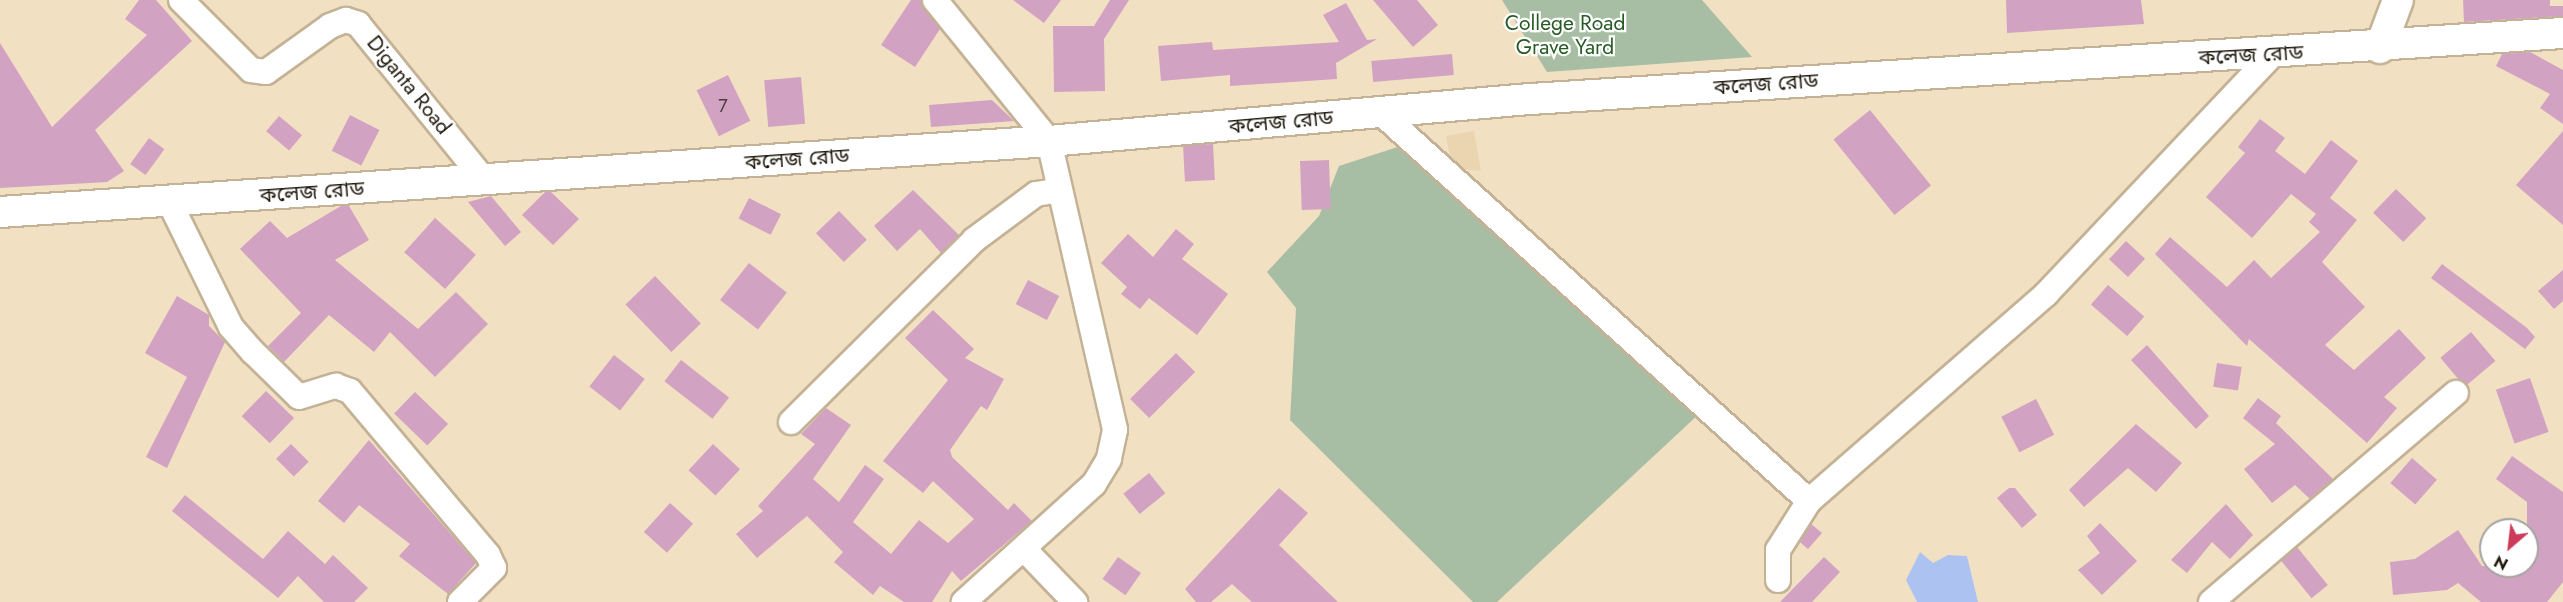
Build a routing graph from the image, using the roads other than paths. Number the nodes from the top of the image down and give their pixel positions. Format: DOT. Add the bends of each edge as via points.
graph roads {
  1 [pos="181,0"];
  2 [pos="935,0"];
  3 [pos="2398,0"];
  4 [pos="2563,33"];
  5 [pos="2380,48"];
  6 [pos="2274,54"];
  7 [pos="1381,113"];
  8 [pos="1049,141"];
  9 [pos="485,181"];
  10 [pos="1060,190"];
  11 [pos="169,201"];
  12 [pos="0,212"];
  13 [pos="2456,393"];
  14 [pos="791,422"];
  15 [pos="1809,501"];
  16 [pos="1024,549"];
  17 [pos="1778,580"];
  18 [pos="460,602"];
  19 [pos="964,602"];
  20 [pos="1075,602"];
  21 [pos="2211,602"];
  1 -- 9 [label="street, Diganta Road" via="251,70 266,72 330,26 346,20 358,24"];
  2 -- 8 [label="street"];
  3 -- 5 [label="main road"];
  4 -- 5 [label="main road, কলেজ রোড"];
  5 -- 6 [label="main road, কলেজ রোড"];
  6 -- 7 [label="main road, কলেজ রোড"];
  6 -- 15 [label="street" via="2046,294"];
  7 -- 8 [label="main road, কলেজ রোড"];
  7 -- 15 [label="street"];
  8 -- 9 [label="main road, কলেজ রোড"];
  8 -- 10 [label="street"];
  9 -- 11 [label="main road, কলেজ রোড"];
  10 -- 14 [label="street" via="1036,194 974,240"];
  10 -- 16 [label="street" via="1115,429 1109,459 1094,484"];
  11 -- 12 [label="main road, কলেজ রোড"];
  11 -- 18 [label="street" via="231,327 253,352 299,397 336,386 350,391 488,555 494,568"];
  13 -- 21 [label="street"];
  15 -- 17 [label="street" via="1778,550"];
  16 -- 19 [label="street"];
  16 -- 20 [label="street"];
}
